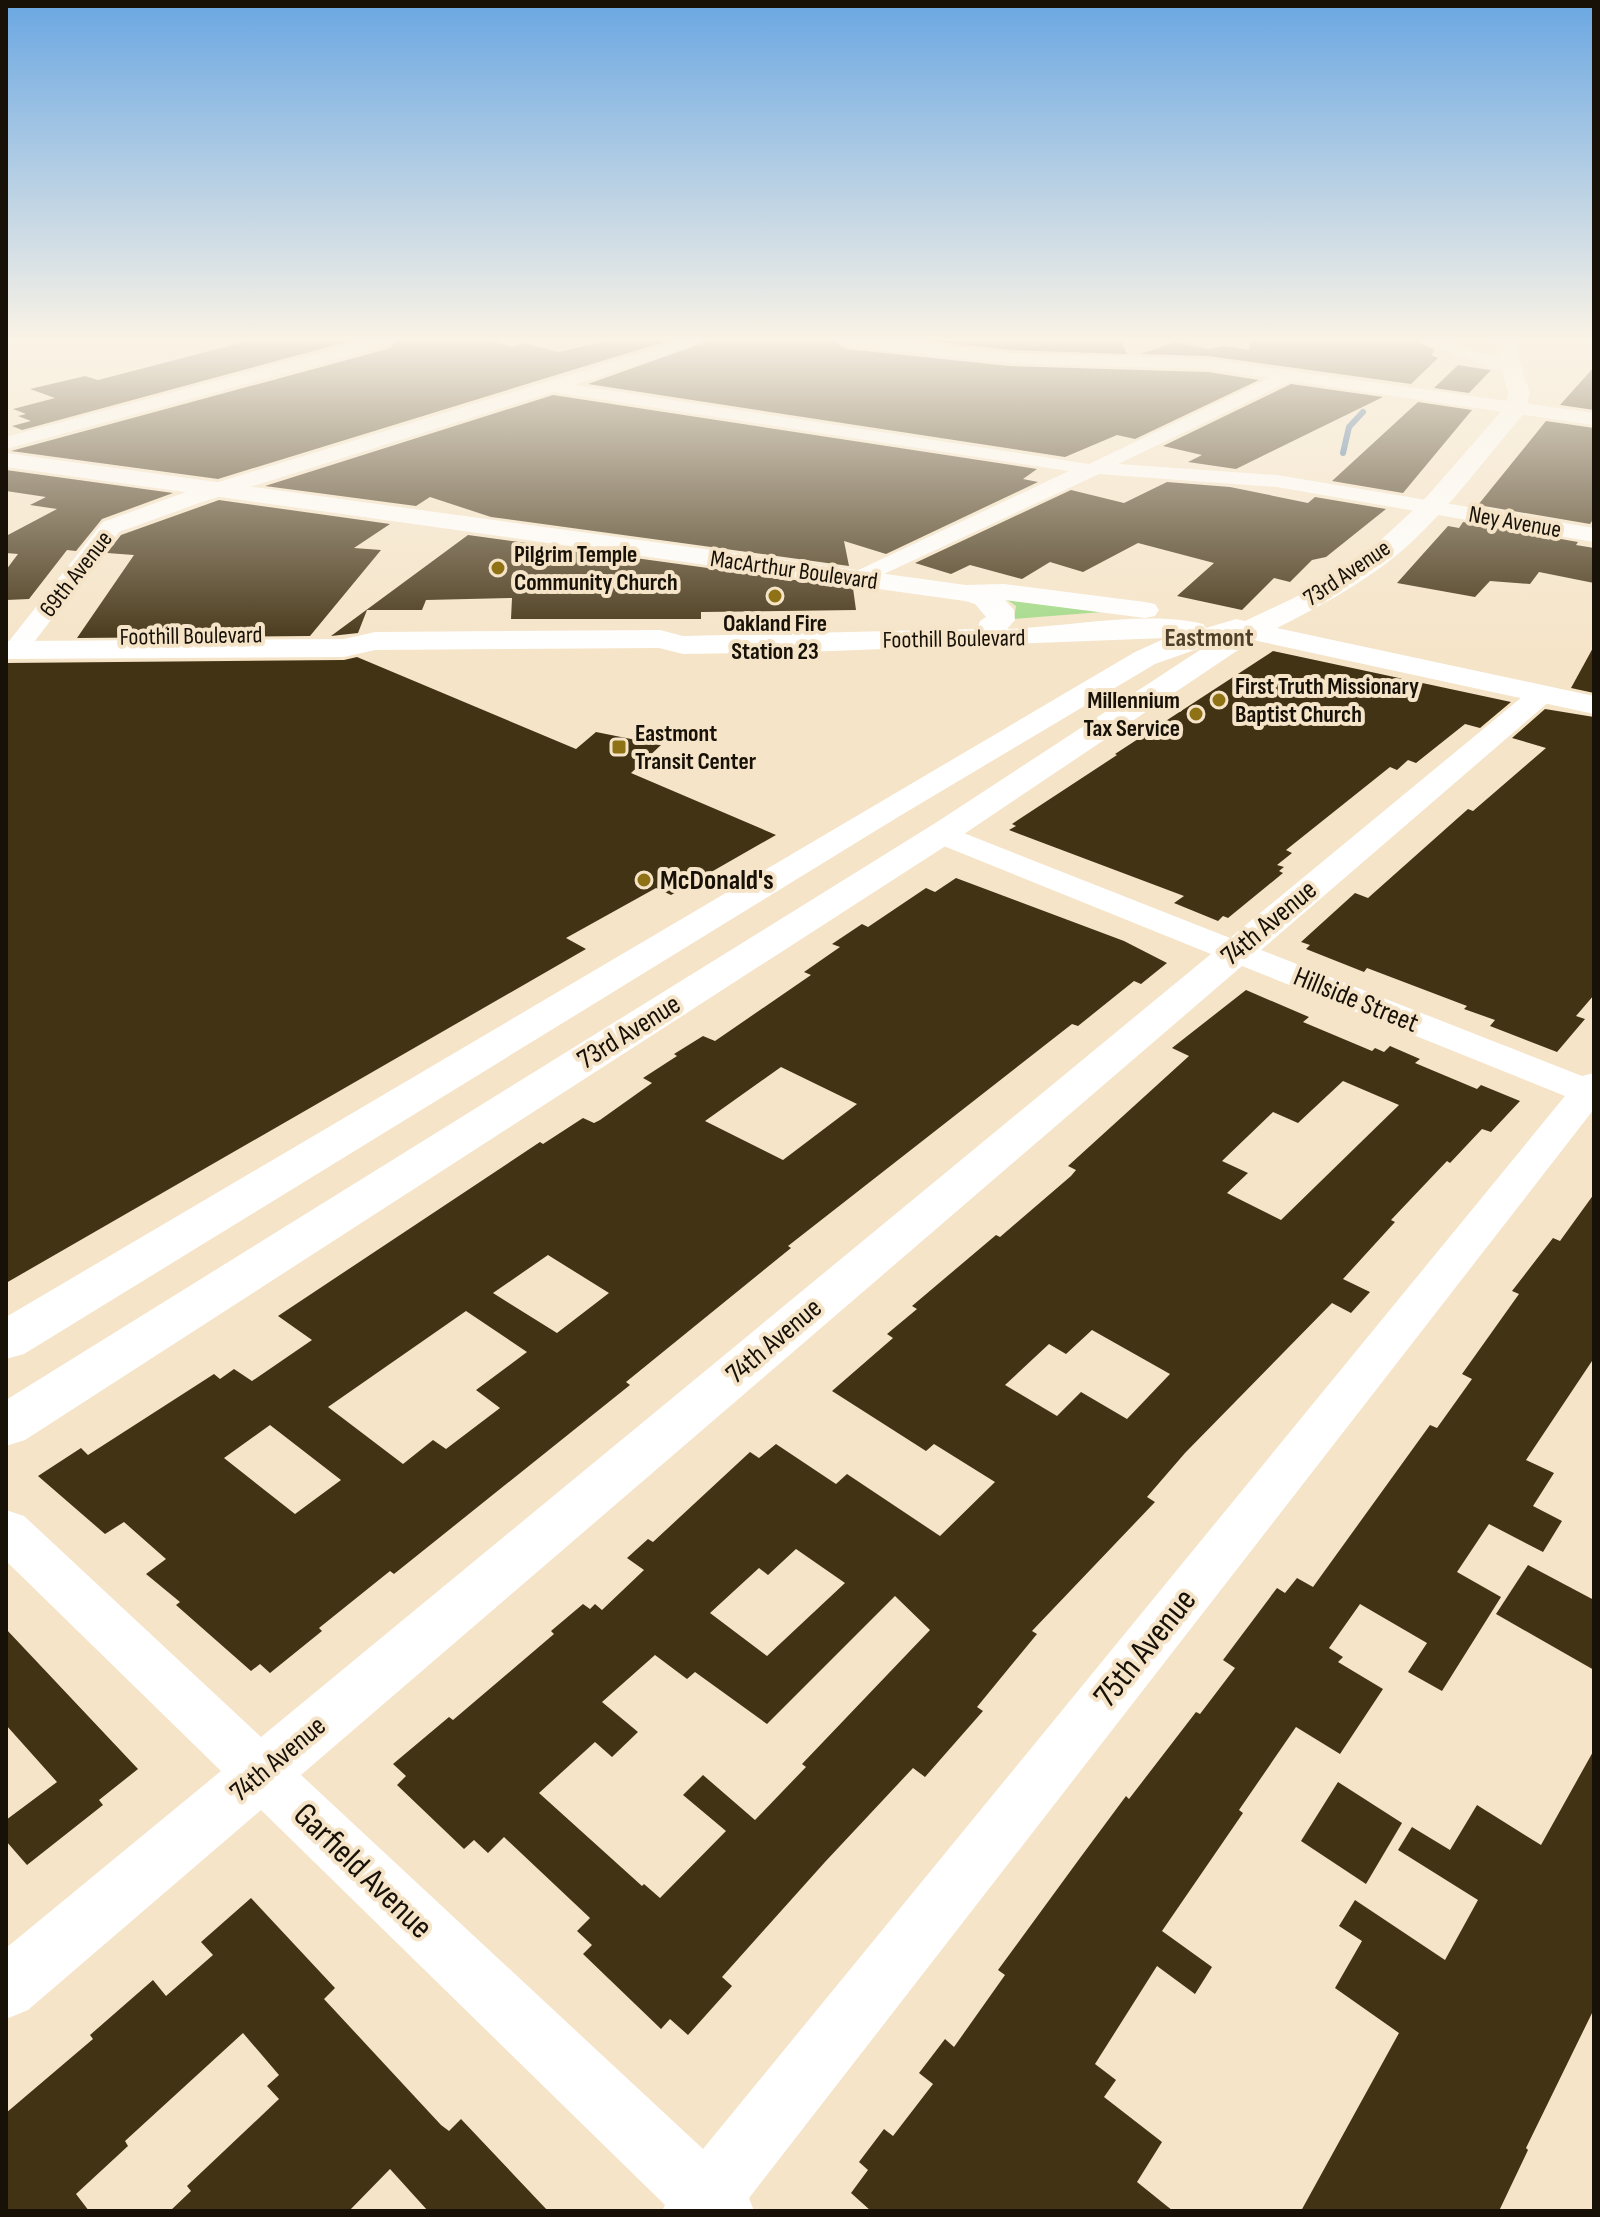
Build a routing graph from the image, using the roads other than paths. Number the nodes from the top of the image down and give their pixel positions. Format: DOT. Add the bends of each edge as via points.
graph roads {
  1 [pos="362,444"];
  2 [pos="934,444"];
  3 [pos="1142,444"];
  4 [pos="1485,444"];
  5 [pos="6,460"];
  6 [pos="1092,468"];
  7 [pos="217,489"];
  8 [pos="1431,507"];
  9 [pos="1594,535"];
  10 [pos="858,579"];
  11 [pos="965,593"];
  12 [pos="1183,617"];
  13 [pos="990,627"];
  14 [pos="1248,631"];
  15 [pos="1053,636"];
  16 [pos="660,639"];
  17 [pos="13,644"];
  18 [pos="1085,693"];
  19 [pos="1542,694"];
  20 [pos="1594,705"];
  21 [pos="886,810"];
  22 [pos="940,834"];
  23 [pos="843,897"];
  24 [pos="1235,952"];
  25 [pos="1592,1090"];
  26 [pos="6,1341"];
  27 [pos="6,1426"];
  28 [pos="6,1530"];
  29 [pos="261,1774"];
  30 [pos="6,1988"];
  31 [pos="707,2207"];
  1 -- 7 [label="street, 69th Avenue"];
  2 -- 6 [label="street, Ney Avenue"];
  3 -- 6 [label="street"];
  4 -- 8 [label="main road, 73rd Avenue"];
  5 -- 7 [label="main road, MacArthur Boulevard"];
  6 -- 8 [label="street, Ney Avenue" via="1277,481"];
  6 -- 10 [label="street"];
  7 -- 10 [label="main road, MacArthur Boulevard"];
  7 -- 17 [label="street, 69th Avenue" via="111,527"];
  8 -- 9 [label="street, Ney Avenue"];
  8 -- 14 [label="main road, 73rd Avenue" via="1379,556 1306,603"];
  10 -- 11 [label="main road, MacArthur Boulevard"];
  11 -- 12 [label="main road, MacArthur Boulevard" via="1004,592"];
  11 -- 13 [label="main road, MacArthur Boulevard" via="985,598 1000,610 1001,620"];
  12 -- 13 [label="main road, Foothill Boulevard"];
  12 -- 14 [label="main road, MacArthur Boulevard"];
  13 -- 16 [label="main road, Foothill Boulevard" via="681,631"];
  14 -- 15 [label="main road, Foothill Boulevard" via="1138,629"];
  14 -- 18 [label="main road, 73rd Avenue" via="1187,640"];
  14 -- 19 [label="main road, MacArthur Boulevard"];
  14 -- 22 [label="main road, 73rd Avenue"];
  15 -- 16 [label="main road, Foothill Boulevard" via="683,645"];
  15 -- 18 [label="main road" via="1085,644 1099,655"];
  16 -- 17 [label="main road, Foothill Boulevard" via="375,641 344,648"];
  18 -- 21 [label="main road, 73rd Avenue"];
  19 -- 20 [label="main road, MacArthur Boulevard"];
  19 -- 24 [label="street, 74th Avenue"];
  21 -- 23 [label="main road" via="891,824"];
  21 -- 26 [label="main road, 73rd Avenue"];
  22 -- 23 [label="main road, 73rd Avenue"];
  22 -- 24 [label="street, Hillside Street"];
  23 -- 27 [label="main road, 73rd Avenue"];
  24 -- 25 [label="street, Hillside Street"];
  24 -- 29 [label="street, 74th Avenue"];
  25 -- 31 [label="street, 75th Avenue"];
  28 -- 29 [label="street, Garfield Avenue"];
  29 -- 30 [label="street, 74th Avenue"];
  29 -- 31 [label="street, Garfield Avenue"];
}
